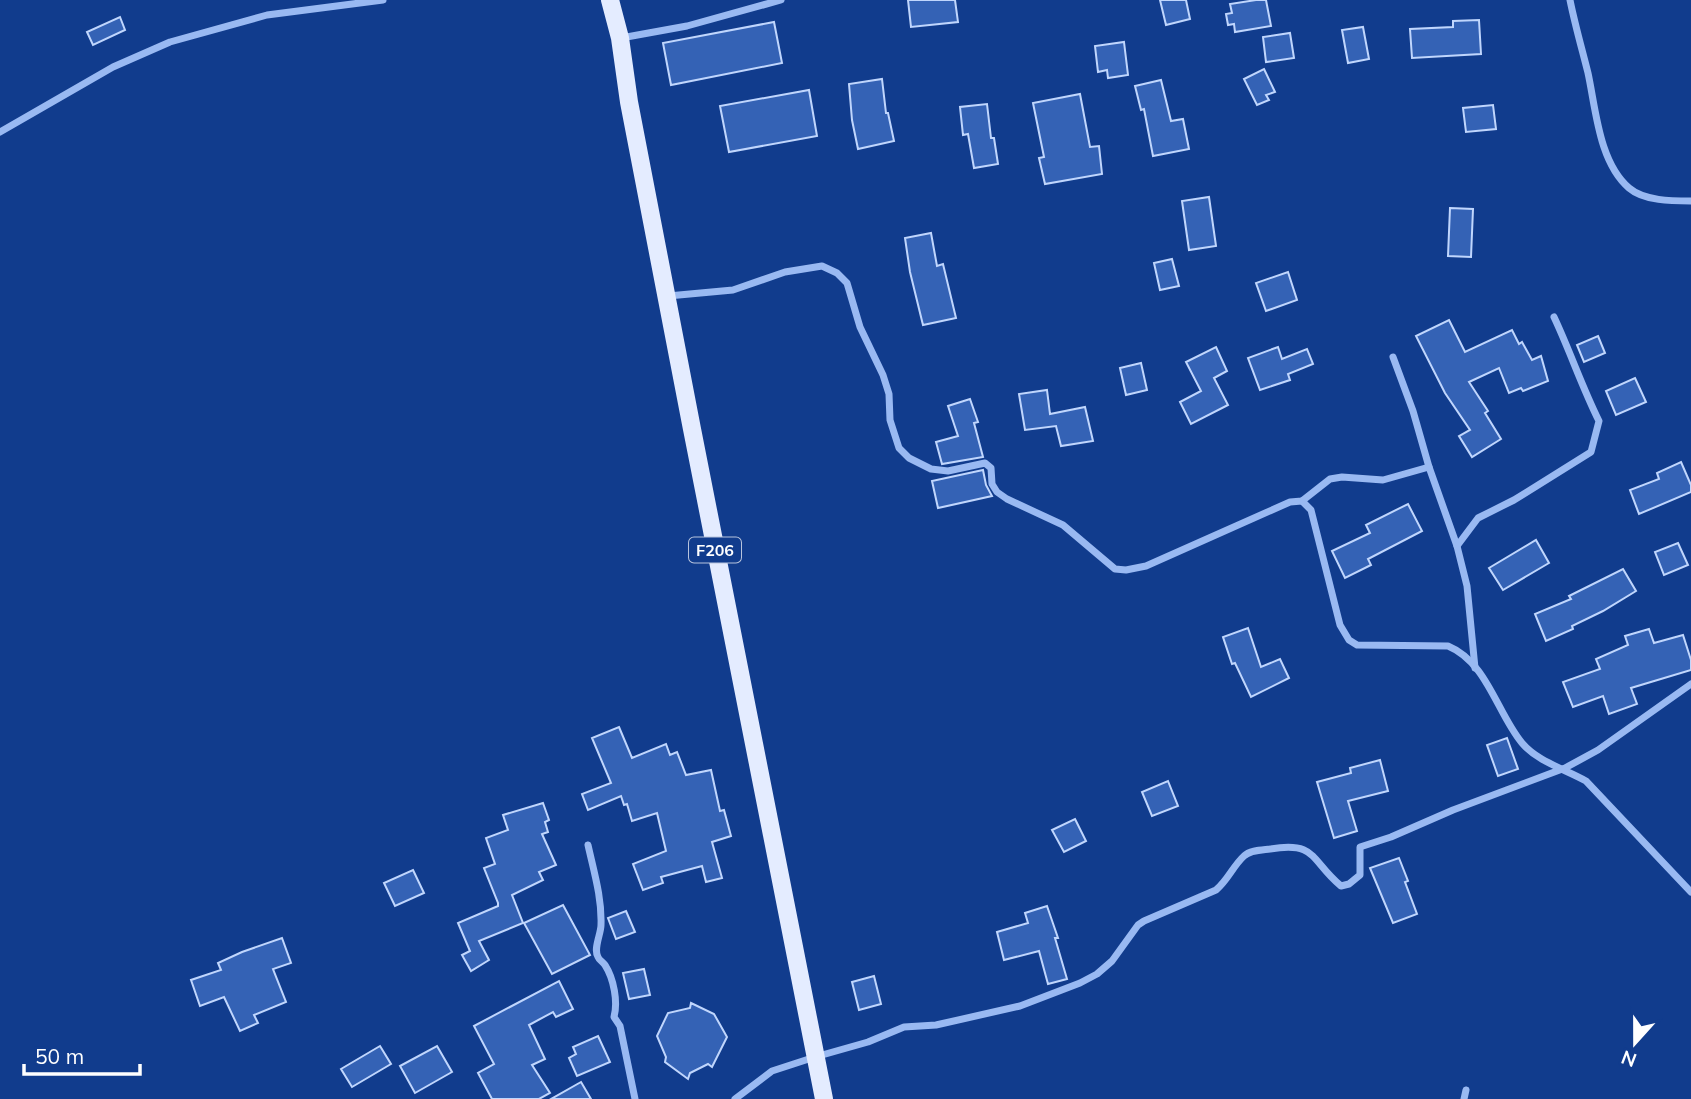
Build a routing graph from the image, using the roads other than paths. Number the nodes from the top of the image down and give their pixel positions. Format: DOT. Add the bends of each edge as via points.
graph roads {
  1 [pos="383,0"];
  2 [pos="610,0"];
  3 [pos="781,0"];
  4 [pos="1570,0"];
  5 [pos="620,38"];
  6 [pos="0,132"];
  7 [pos="1691,201"];
  8 [pos="666,297"];
  9 [pos="1553,317"];
  10 [pos="1393,358"];
  11 [pos="1429,467"];
  12 [pos="1302,501"];
  13 [pos="1457,546"];
  14 [pos="1475,669"];
  15 [pos="1691,684"];
  16 [pos="1565,768"];
  17 [pos="588,845"];
  18 [pos="1691,892"];
  19 [pos="815,1057"];
  20 [pos="635,1099"];
  21 [pos="735,1099"];
  22 [pos="824,1099"];
  1 -- 6 [label="street" via="267,15 170,42 113,67"];
  2 -- 5 [label="main road, F206"];
  3 -- 5 [label="street" via="687,26"];
  4 -- 7 [label="street" via="1614,170 1630,189 1655,199"];
  5 -- 8 [label="main road, F206"];
  8 -- 12 [label="street" via="733,290 785,272 822,266 836,273 848,283 860,327 883,375 899,448 931,469 948,471 985,463 997,492 1063,525 1115,569 1146,566 1290,502"];
  8 -- 19 [label="main road, F206"];
  9 -- 13 [label="street" via="1599,421 1591,452 1478,518"];
  10 -- 11 [label="street"];
  11 -- 12 [label="street" via="1383,480 1330,479"];
  11 -- 13 [label="street"];
  12 -- 14 [label="street" via="1311,510 1340,625 1349,640 1385,647 1448,646 1460,651"];
  13 -- 14 [label="street" via="1467,586"];
  14 -- 16 [label="street" via="1491,687 1523,744 1545,762"];
  15 -- 16 [label="street"];
  16 -- 18 [label="street" via="1586,781"];
  16 -- 19 [label="street" via="1360,847 1360,875 1349,884 1341,886 1300,846 1244,855 1216,890 1138,925 1112,961 1080,983 1020,1006 936,1025 904,1027"];
  17 -- 20 [label="street" via="600,895 597,957 605,965 614,991 614,1017 620,1026"];
  19 -- 21 [label="street" via="772,1072"];
  19 -- 22 [label="main road, F206"];
}
